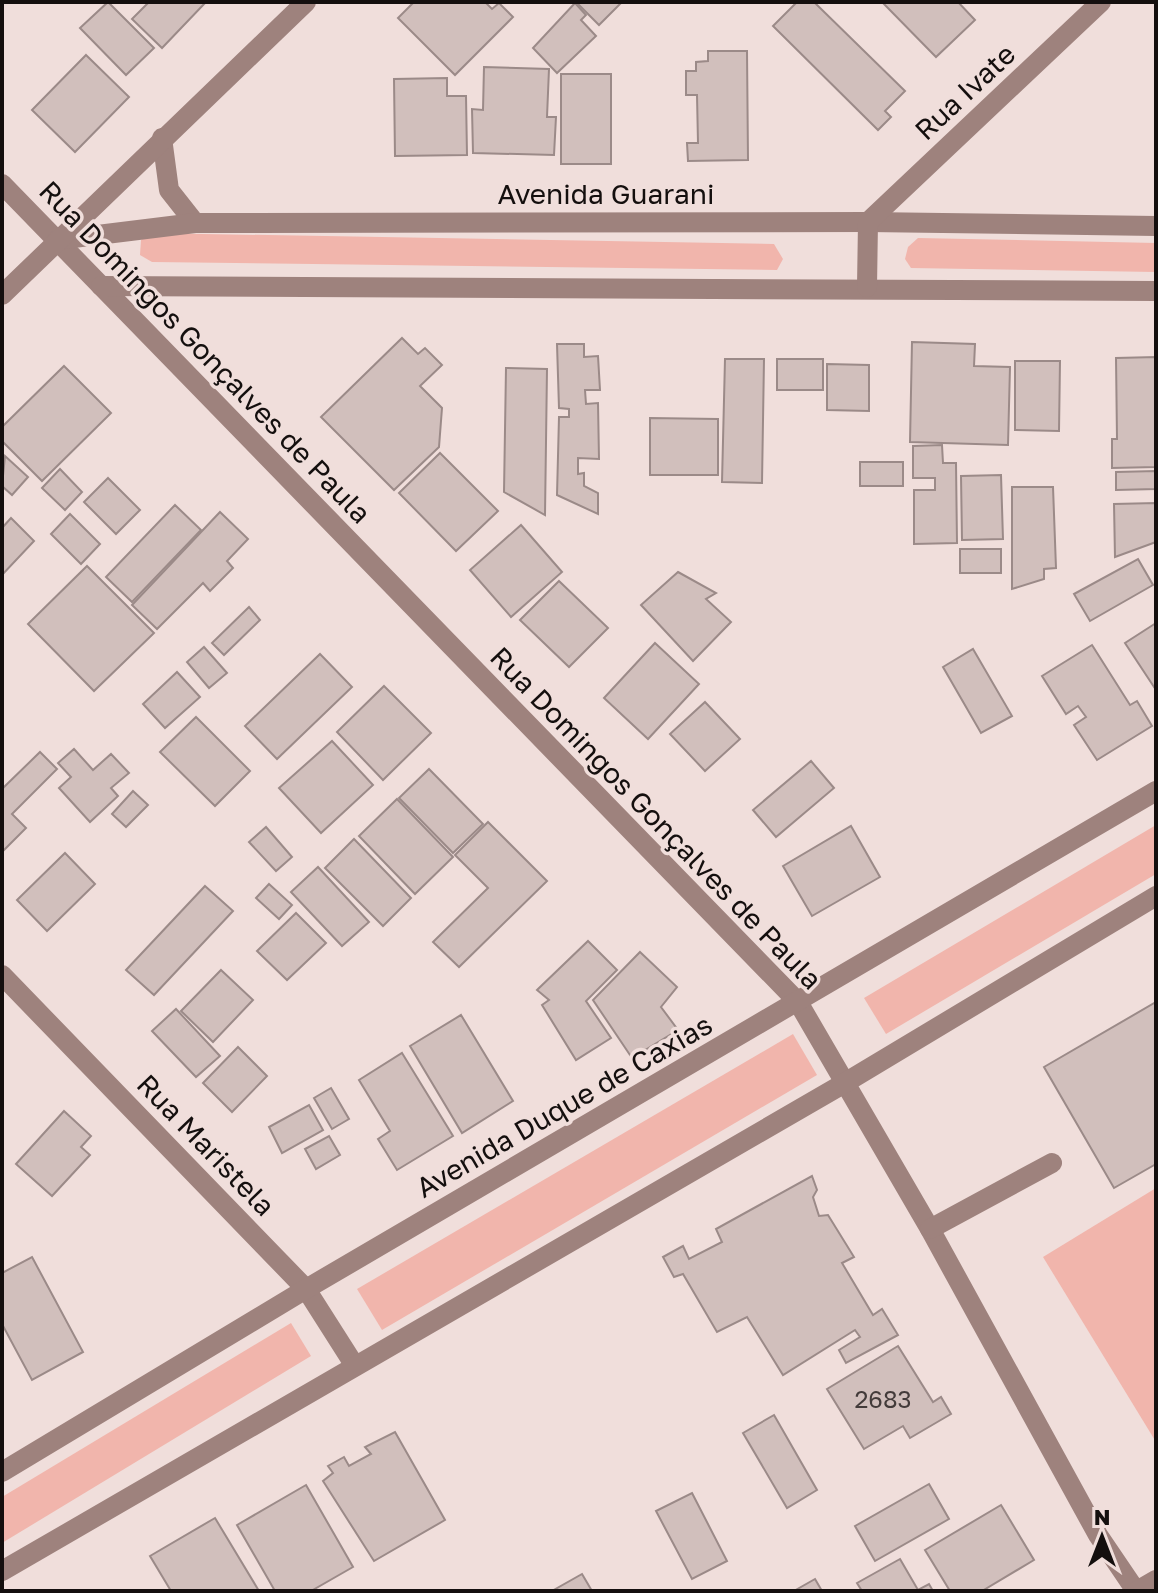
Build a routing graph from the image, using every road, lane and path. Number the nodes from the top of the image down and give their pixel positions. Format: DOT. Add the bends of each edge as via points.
graph roads {
  1 [pos="306,2"];
  2 [pos="1101,2"];
  3 [pos="162,138"];
  4 [pos="2,184"];
  5 [pos="868,222"];
  6 [pos="195,223"];
  7 [pos="1156,226"];
  8 [pos="57,240"];
  9 [pos="101,286"];
  10 [pos="867,287"];
  11 [pos="1156,291"];
  12 [pos="2,295"];
  13 [pos="1156,791"];
  14 [pos="1156,896"];
  15 [pos="2,975"];
  16 [pos="798,1002"];
  17 [pos="843,1084"];
  18 [pos="1052,1163"];
  19 [pos="930,1229"];
  20 [pos="306,1289"];
  21 [pos="355,1366"];
  22 [pos="2,1472"];
  23 [pos="2,1571"];
  24 [pos="1156,1580"];
  25 [pos="1136,1591"];
  1 -- 3 [label="street"];
  2 -- 5 [label="street, Rua Ivate"];
  3 -- 6 [label="street" via="169,190"];
  3 -- 8 [label="street"];
  4 -- 8 [label="street, Rua Domingos Gonçalves de Paula"];
  5 -- 6 [label="street, Avenida Guarani"];
  5 -- 7 [label="street, Avenida Guarani"];
  5 -- 10 [label="street"];
  6 -- 8 [label="street, Avenida Guarani"];
  8 -- 9 [label="street, Rua Domingos Gonçalves de Paula"];
  8 -- 12 [label="street"];
  9 -- 10 [label="street"];
  9 -- 16 [label="street, Rua Domingos Gonçalves de Paula"];
  10 -- 11 [label="street"];
  13 -- 16 [label="street, Avenida Duque de Caxias"];
  14 -- 17 [label="street"];
  15 -- 20 [label="street, Rua Maristela"];
  16 -- 17 [label="street, Rua Domingos Gonçalves de Paula"];
  16 -- 20 [label="street, Avenida Duque de Caxias"];
  17 -- 19 [label="street, Rua Domingos Gonçalves de Paula"];
  17 -- 21 [label="street"];
  18 -- 19 [label="street"];
  19 -- 25 [label="street, Rua Domingos Gonçalves de Paula" via="1098,1535"];
  20 -- 21 [label="street, Rua Maristela"];
  20 -- 22 [label="street, Avenida Duque de Caxias"];
  21 -- 23 [label="street"];
  24 -- 25 [label="street"];
}
